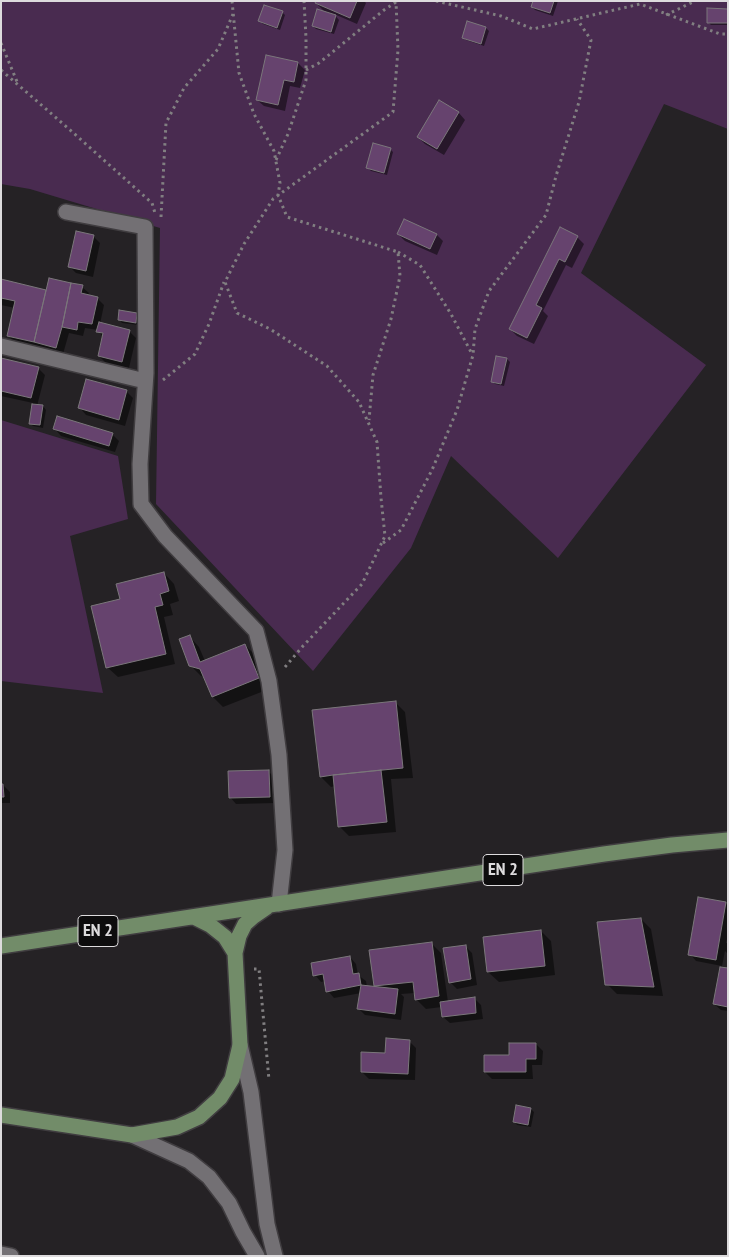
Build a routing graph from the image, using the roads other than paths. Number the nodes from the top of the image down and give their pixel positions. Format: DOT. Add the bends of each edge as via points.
graph roads {
  1 [pos="66,212"];
  2 [pos="1,346"];
  3 [pos="145,386"];
  4 [pos="728,840"];
  5 [pos="275,904"];
  6 [pos="194,916"];
  7 [pos="1,946"];
  8 [pos="235,953"];
  9 [pos="240,1045"];
  10 [pos="1,1115"];
  11 [pos="132,1135"];
  12 [pos="1,1254"];
  13 [pos="10,1256"];
  14 [pos="257,1256"];
  15 [pos="275,1256"];
  1 -- 3 [label="street" via="145,227"];
  2 -- 3 [label="street"];
  3 -- 5 [label="street" via="141,504 165,536 256,631 270,688 279,754 285,850"];
  4 -- 5 [label="main road, EN 2" via="604,854"];
  5 -- 6 [label="main road, EN 2"];
  5 -- 8 [label="main road" via="245,924"];
  6 -- 7 [label="main road, EN 2"];
  6 -- 8 [label="main road" via="225,937"];
  8 -- 9 [label="main road"];
  9 -- 11 [label="main road" via="232,1079 220,1098 199,1117 177,1127"];
  9 -- 15 [label="street" via="251,1092 266,1224"];
  10 -- 11 [label="main road"];
  11 -- 14 [label="street" via="189,1161 209,1177 229,1203"];
  12 -- 13 [label="street"];
}
